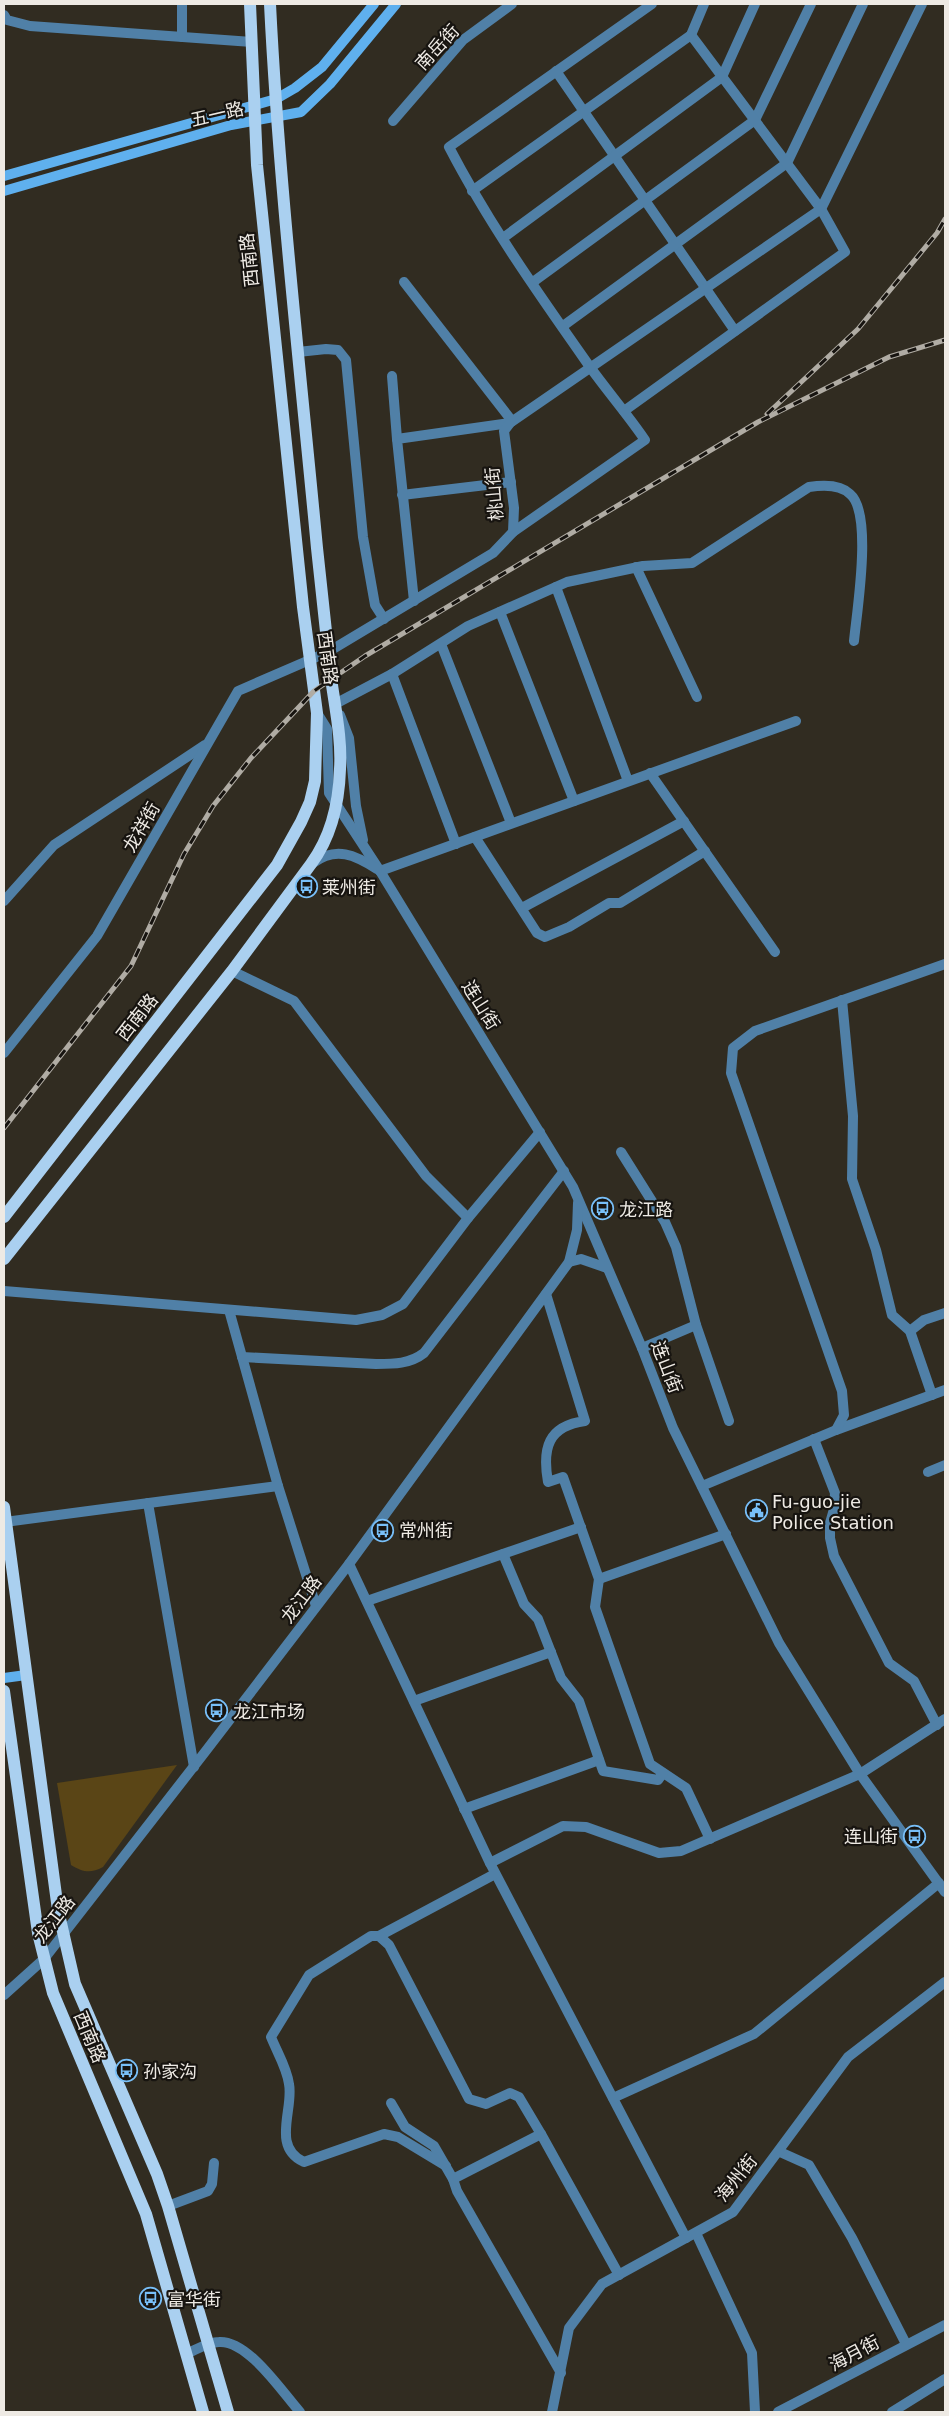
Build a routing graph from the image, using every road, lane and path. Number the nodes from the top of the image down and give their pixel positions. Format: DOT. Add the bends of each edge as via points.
graph roads {
  1 [pos="182,4"];
  2 [pos="250,4"];
  3 [pos="270,4"];
  4 [pos="374,4"];
  5 [pos="396,4"];
  6 [pos="512,4"];
  7 [pos="652,4"];
  8 [pos="704,4"];
  9 [pos="755,4"];
  10 [pos="811,4"];
  11 [pos="863,4"];
  12 [pos="922,4"];
  13 [pos="4,15"];
  14 [pos="691,35"];
  15 [pos="182,37"];
  16 [pos="252,42"];
  17 [pos="556,71"];
  18 [pos="722,77"];
  19 [pos="276,99"];
  20 [pos="255,105"];
  21 [pos="584,112"];
  22 [pos="277,118"];
  23 [pos="755,120"];
  24 [pos="255,121"];
  25 [pos="392,121"];
  26 [pos="614,156"];
  27 [pos="787,163"];
  28 [pos="4,176"];
  29 [pos="4,191"];
  30 [pos="472,191"];
  31 [pos="645,200"];
  32 [pos="821,209"];
  33 [pos="503,238"];
  34 [pos="675,244"];
  35 [pos="404,282"];
  36 [pos="533,282"];
  37 [pos="706,288"];
  38 [pos="563,326"];
  39 [pos="735,331"];
  40 [pos="298,352"];
  41 [pos="591,368"];
  42 [pos="392,376"];
  43 [pos="624,411"];
  44 [pos="511,422"];
  45 [pos="397,439"];
  46 [pos="511,482"];
  47 [pos="402,495"];
  48 [pos="513,532"];
  49 [pos="636,567"];
  50 [pos="556,586"];
  51 [pos="414,601"];
  52 [pos="500,612"];
  53 [pos="384,619"];
  54 [pos="854,641"];
  55 [pos="441,644"];
  56 [pos="328,652"];
  57 [pos="312,660"];
  58 [pos="392,674"];
  59 [pos="697,697"];
  60 [pos="335,704"];
  61 [pos="317,713"];
  62 [pos="796,721"];
  63 [pos="208,743"];
  64 [pos="650,773"];
  65 [pos="628,781"];
  66 [pos="574,801"];
  67 [pos="336,805"];
  68 [pos="684,821"];
  69 [pos="512,823"];
  70 [pos="476,836"];
  71 [pos="456,844"];
  72 [pos="365,848"];
  73 [pos="705,851"];
  74 [pos="311,864"];
  75 [pos="380,871"];
  76 [pos="4,901"];
  77 [pos="522,908"];
  78 [pos="775,952"];
  79 [pos="945,964"];
  80 [pos="232,971"];
  81 [pos="842,1000"];
  82 [pos="4,1053"];
  83 [pos="540,1132"];
  84 [pos="621,1152"];
  85 [pos="564,1171"];
  86 [pos="578,1197"];
  87 [pos="4,1217"];
  88 [pos="468,1218"];
  89 [pos="4,1259"];
  90 [pos="570,1262"];
  91 [pos="607,1268"];
  92 [pos="4,1291"];
  93 [pos="546,1294"];
  94 [pos="230,1310"];
  95 [pos="945,1313"];
  96 [pos="696,1325"];
  97 [pos="910,1331"];
  98 [pos="642,1348"];
  99 [pos="242,1357"];
  100 [pos="945,1390"];
  101 [pos="932,1395"];
  102 [pos="729,1421"];
  103 [pos="836,1430"];
  104 [pos="814,1439"];
  105 [pos="945,1465"];
  106 [pos="928,1472"];
  107 [pos="278,1486"];
  108 [pos="702,1486"];
  109 [pos="148,1504"];
  110 [pos="4,1507"];
  111 [pos="4,1522"];
  112 [pos="581,1527"];
  113 [pos="726,1534"];
  114 [pos="503,1554"];
  115 [pos="349,1564"];
  116 [pos="599,1579"];
  117 [pos="367,1601"];
  118 [pos="316,1606"];
  119 [pos="551,1652"];
  120 [pos="26,1675"];
  121 [pos="4,1678"];
  122 [pos="4,1691"];
  123 [pos="414,1701"];
  124 [pos="941,1722"];
  125 [pos="599,1760"];
  126 [pos="194,1767"];
  127 [pos="663,1773"];
  128 [pos="860,1774"];
  129 [pos="464,1808"];
  130 [pos="710,1839"];
  131 [pos="490,1863"];
  132 [pos="495,1874"];
  133 [pos="939,1883"];
  134 [pos="945,1892"];
  135 [pos="63,1936"];
  136 [pos="380,1936"];
  137 [pos="44,1959"];
  138 [pos="945,1982"];
  139 [pos="4,1995"];
  140 [pos="613,2098"];
  141 [pos="391,2103"];
  142 [pos="542,2134"];
  143 [pos="780,2152"];
  144 [pos="214,2163"];
  145 [pos="446,2166"];
  146 [pos="453,2179"];
  147 [pos="168,2206"];
  148 [pos="691,2235"];
  149 [pos="619,2275"];
  150 [pos="945,2325"];
  151 [pos="906,2344"];
  152 [pos="208,2345"];
  153 [pos="186,2354"];
  154 [pos="561,2372"];
  155 [pos="945,2379"];
  156 [pos="203,2412"];
  157 [pos="228,2412"];
  158 [pos="300,2412"];
  159 [pos="552,2412"];
  160 [pos="755,2412"];
  161 [pos="778,2412"];
  162 [pos="892,2412"];
  1 -- 15 [label="street"];
  2 -- 16 [label="main road, 西南路"];
  3 -- 19 [label="main road, 西南路"];
  4 -- 19 [label="main road, 五一路" via="322,67"];
  5 -- 22 [label="main road, 五一路" via="330,84 301,112"];
  6 -- 25 [label="street, 南岳街" via="462,40"];
  7 -- 17 [label="street"];
  8 -- 14 [label="street"];
  9 -- 18 [label="street"];
  10 -- 23 [label="street"];
  11 -- 27 [label="street"];
  12 -- 32 [label="street"];
  13 -- 15 [label="street" via="7,20 30,26"];
  14 -- 18 [label="street"];
  14 -- 21 [label="street"];
  15 -- 16 [label="street"];
  16 -- 20 [label="main road, 西南路"];
  17 -- 21 [label="street"];
  17 -- 30 [label="street" via="449,147"];
  18 -- 23 [label="street"];
  18 -- 26 [label="street"];
  19 -- 20 [label="main road, 五一路"];
  19 -- 22 [label="main road, 西南路"];
  20 -- 24 [label="main road, 西南路"];
  20 -- 28 [label="main road, 五一路"];
  21 -- 26 [label="street"];
  21 -- 30 [label="street"];
  22 -- 24 [label="main road, 五一路"];
  22 -- 40 [label="main road, 西南路"];
  23 -- 27 [label="street"];
  23 -- 31 [label="street"];
  24 -- 29 [label="main road, 五一路"];
  24 -- 57 [label="main road, 西南路" via="303,607"];
  26 -- 31 [label="street"];
  26 -- 33 [label="street"];
  27 -- 32 [label="street"];
  27 -- 34 [label="street"];
  30 -- 33 [label="street"];
  31 -- 34 [label="street"];
  31 -- 36 [label="street"];
  32 -- 37 [label="street"];
  32 -- 39 [label="street" via="845,252"];
  33 -- 36 [label="street"];
  34 -- 37 [label="street"];
  34 -- 38 [label="street"];
  35 -- 44 [label="street"];
  36 -- 38 [label="street"];
  37 -- 39 [label="street"];
  37 -- 41 [label="street"];
  38 -- 41 [label="street"];
  39 -- 43 [label="street"];
  40 -- 53 [label="street" via="338,350 346,360 363,536 375,605"];
  40 -- 56 [label="main road, 西南路"];
  41 -- 43 [label="street"];
  41 -- 44 [label="street"];
  42 -- 45 [label="street"];
  43 -- 48 [label="street" via="645,440"];
  44 -- 45 [label="street"];
  44 -- 46 [label="street, 桃山街" via="504,431"];
  45 -- 47 [label="street"];
  46 -- 47 [label="street"];
  46 -- 48 [label="street, 桃山街"];
  47 -- 51 [label="street"];
  48 -- 51 [label="street, 桃山街" via="493,553"];
  49 -- 50 [label="street"];
  49 -- 54 [label="street" via="692,562 809,486 827,485 850,493 860,508 863,527"];
  49 -- 59 [label="street"];
  50 -- 52 [label="street"];
  50 -- 65 [label="street"];
  51 -- 53 [label="street, 桃山街"];
  52 -- 55 [label="street" via="468,626"];
  52 -- 66 [label="street"];
  53 -- 56 [label="street, 桃山街"];
  55 -- 58 [label="street"];
  55 -- 69 [label="street"];
  56 -- 57 [label="street, 龙祥街"];
  56 -- 60 [label="main road, 西南路"];
  57 -- 61 [label="main road, 西南路"];
  57 -- 63 [label="street, 龙祥街" via="238,691"];
  58 -- 60 [label="street"];
  58 -- 71 [label="street"];
  60 -- 67 [label="main road, 西南路" via="340,738"];
  60 -- 72 [label="street" via="349,738 355,799"];
  61 -- 67 [label="street, 连山街" via="327,729 327,784"];
  61 -- 87 [label="main road, 西南路" via="315,781 310,802 277,865"];
  62 -- 64 [label="street"];
  63 -- 76 [label="street" via="54,845"];
  63 -- 82 [label="street, 龙祥街" via="97,936"];
  64 -- 65 [label="street"];
  64 -- 68 [label="street"];
  65 -- 66 [label="street"];
  66 -- 69 [label="street"];
  67 -- 72 [label="street, 连山街"];
  67 -- 74 [label="main road, 西南路" via="322,847"];
  68 -- 73 [label="street"];
  68 -- 77 [label="street"];
  69 -- 70 [label="street"];
  70 -- 71 [label="street"];
  70 -- 77 [label="street"];
  71 -- 75 [label="street"];
  72 -- 75 [label="street, 连山街"];
  73 -- 77 [label="street" via="620,904 609,903 569,927 545,936 538,933"];
  73 -- 78 [label="street"];
  74 -- 75 [label="street" via="322,856 343,854"];
  74 -- 80 [label="main road, 西南路"];
  75 -- 83 [label="street, 连山街"];
  79 -- 81 [label="street"];
  80 -- 88 [label="street" via="294,1001 426,1176"];
  80 -- 89 [label="main road, 西南路"];
  81 -- 97 [label="street" via="853,1116 852,1180 876,1250 892,1315"];
  81 -- 103 [label="street" via="755,1031 733,1048 731,1073 842,1392 844,1415"];
  83 -- 85 [label="street, 连山街"];
  83 -- 88 [label="street"];
  84 -- 96 [label="street" via="665,1222 676,1247"];
  85 -- 86 [label="street, 连山街"];
  85 -- 99 [label="street" via="416,1360 376,1364"];
  86 -- 90 [label="street, 龙江路" via="578,1230"];
  86 -- 91 [label="street, 连山街"];
  88 -- 94 [label="street" via="403,1304 382,1315 356,1320"];
  90 -- 91 [label="street" via="581,1259"];
  90 -- 93 [label="street, 龙江路"];
  91 -- 98 [label="street, 连山街"];
  92 -- 94 [label="street"];
  93 -- 112 [label="street" via="585,1421 561,1427 553,1438 545,1464 548,1482 563,1477"];
  93 -- 115 [label="street, 龙江路"];
  94 -- 99 [label="street"];
  95 -- 97 [label="street" via="924,1320"];
  96 -- 98 [label="street"];
  96 -- 102 [label="street"];
  97 -- 101 [label="street"];
  98 -- 108 [label="street, 连山街" via="673,1428"];
  99 -- 107 [label="street"];
  100 -- 101 [label="street"];
  101 -- 103 [label="street"];
  103 -- 104 [label="street"];
  104 -- 108 [label="street"];
  104 -- 124 [label="street" via="836,1493 830,1523 834,1556 889,1663 914,1681"];
  105 -- 106 [label="street"];
  107 -- 109 [label="street"];
  107 -- 118 [label="street"];
  108 -- 113 [label="street, 连山街"];
  109 -- 111 [label="street"];
  109 -- 126 [label="street"];
  110 -- 111 [label="main road, 西南路"];
  111 -- 120 [label="main road, 西南路"];
  112 -- 114 [label="street"];
  112 -- 116 [label="street"];
  113 -- 116 [label="street"];
  113 -- 128 [label="street, 连山街" via="780,1643"];
  114 -- 117 [label="street"];
  114 -- 119 [label="street" via="524,1604 538,1619"];
  115 -- 117 [label="street"];
  115 -- 118 [label="street, 龙江路"];
  116 -- 127 [label="street" via="595,1607 650,1764"];
  117 -- 123 [label="street"];
  118 -- 126 [label="street, 龙江路"];
  119 -- 123 [label="street"];
  119 -- 125 [label="street" via="561,1678 578,1701"];
  120 -- 121 [label="main road"];
  120 -- 135 [label="main road, 西南路"];
  122 -- 137 [label="main road, 西南路"];
  123 -- 129 [label="street"];
  124 -- 128 [label="street"];
  125 -- 127 [label="street" via="603,1771 658,1780"];
  125 -- 129 [label="street"];
  126 -- 135 [label="street, 龙江路"];
  127 -- 130 [label="street" via="686,1788"];
  128 -- 130 [label="street"];
  128 -- 133 [label="street, 连山街"];
  129 -- 131 [label="street"];
  130 -- 131 [label="street" via="681,1851 660,1853 586,1827 563,1826"];
  131 -- 132 [label="street"];
  132 -- 136 [label="street"];
  132 -- 140 [label="street"];
  133 -- 134 [label="street, 连山街"];
  133 -- 140 [label="street" via="754,2034"];
  135 -- 137 [label="street, 龙江路"];
  135 -- 147 [label="main road, 西南路" via="75,1984"];
  136 -- 142 [label="street" via="389,1945 470,2099 486,2104 510,2093 519,2096"];
  136 -- 145 [label="street" via="371,1936 309,1975 271,2037 290,2084 285,2135 289,2149 304,2162 384,2134 398,2137"];
  137 -- 139 [label="street, 龙江路"];
  137 -- 153 [label="main road, 西南路" via="53,1993 146,2214"];
  138 -- 148 [label="street, 海州街" via="848,2057 733,2212"];
  140 -- 148 [label="street"];
  141 -- 145 [label="street" via="405,2128 434,2146"];
  142 -- 146 [label="street"];
  142 -- 149 [label="street"];
  143 -- 151 [label="street" via="809,2165 852,2238"];
  144 -- 147 [label="street" via="208,2191"];
  145 -- 146 [label="street"];
  146 -- 154 [label="street" via="456,2191"];
  147 -- 152 [label="main road, 西南路"];
  148 -- 149 [label="street, 海州街"];
  148 -- 160 [label="street" via="752,2353"];
  149 -- 154 [label="street, 海州街" via="602,2284 569,2328"];
  150 -- 151 [label="street, 海月街"];
  151 -- 161 [label="street, 海月街"];
  152 -- 153 [label="street"];
  152 -- 157 [label="main road, 西南路"];
  152 -- 158 [label="street" via="222,2342 239,2347 254,2359"];
  153 -- 156 [label="main road, 西南路"];
  154 -- 159 [label="street, 海州街"];
  155 -- 162 [label="street"];
}
